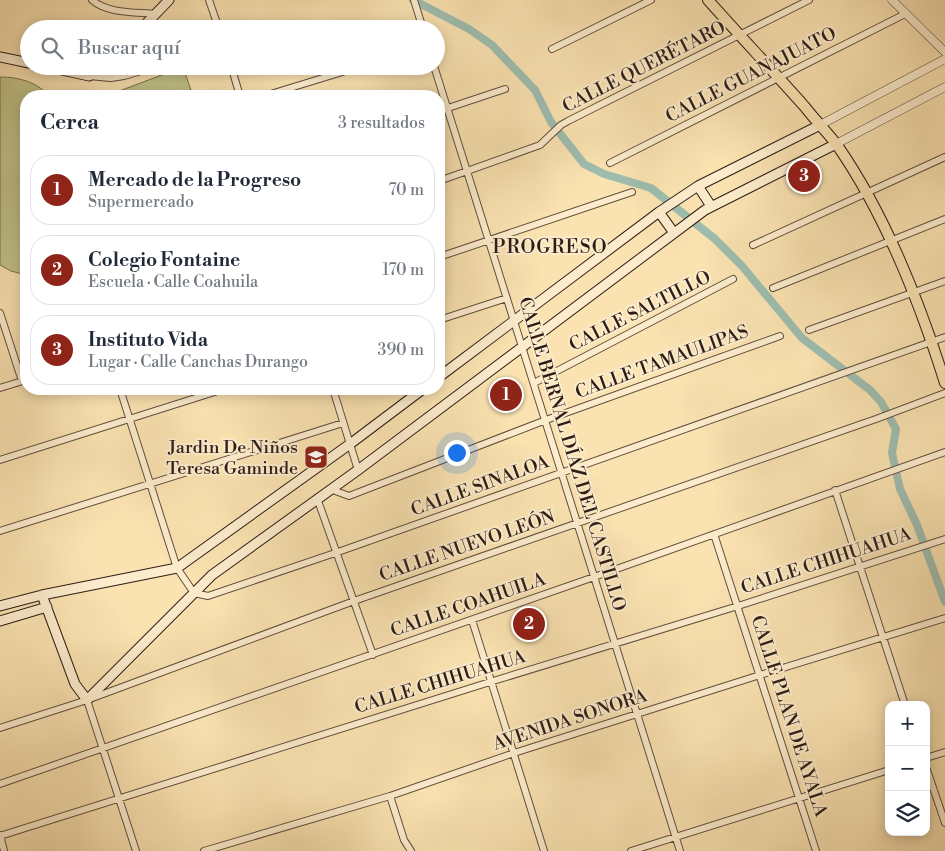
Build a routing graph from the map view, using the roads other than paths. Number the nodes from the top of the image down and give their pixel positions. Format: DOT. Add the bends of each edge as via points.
graph roads {
  1 [pos="92,0"];
  2 [pos="169,0"];
  3 [pos="209,0"];
  4 [pos="414,0"];
  5 [pos="652,0"];
  6 [pos="708,0"];
  7 [pos="809,0"];
  8 [pos="892,0"];
  9 [pos="156,14"];
  10 [pos="905,14"];
  11 [pos="150,20"];
  12 [pos="216,20"];
  13 [pos="420,20"];
  14 [pos="740,35"];
  15 [pos="552,49"];
  16 [pos="945,52"];
  17 [pos="0,57"];
  18 [pos="945,59"];
  19 [pos="20,61"];
  20 [pos="84,75"];
  21 [pos="127,75"];
  22 [pos="234,75"];
  23 [pos="333,75"];
  24 [pos="437,75"];
  25 [pos="89,76"];
  26 [pos="779,77"];
  27 [pos="945,87"];
  28 [pos="505,89"];
  29 [pos="238,90"];
  30 [pos="284,90"];
  31 [pos="442,90"];
  32 [pos="445,99"];
  33 [pos="448,108"];
  34 [pos="445,109"];
  35 [pos="820,125"];
  36 [pos="836,144"];
  37 [pos="945,157"];
  38 [pos="610,163"];
  39 [pos="468,171"];
  40 [pos="445,179"];
  41 [pos="694,188"];
  42 [pos="632,192"];
  43 [pos="867,194"];
  44 [pos="708,208"];
  45 [pos="659,212"];
  46 [pos="945,220"];
  47 [pos="674,233"];
  48 [pos="490,241"];
  49 [pos="890,241"];
  50 [pos="753,246"];
  51 [pos="445,255"];
  52 [pos="733,279"];
  53 [pos="945,281"];
  54 [pos="773,288"];
  55 [pos="913,292"];
  56 [pos="507,298"];
  57 [pos="0,313"];
  58 [pos="445,318"];
  59 [pos="514,320"];
  60 [pos="2,323"];
  61 [pos="809,330"];
  62 [pos="780,336"];
  63 [pos="945,337"];
  64 [pos="932,342"];
  65 [pos="522,346"];
  66 [pos="20,370"];
  67 [pos="445,372"];
  68 [pos="20,382"];
  69 [pos="534,383"];
  70 [pos="945,383"];
  71 [pos="0,388"];
  72 [pos="945,393"];
  73 [pos="122,395"];
  74 [pos="204,395"];
  75 [pos="335,395"];
  76 [pos="415,395"];
  77 [pos="129,418"];
  78 [pos="546,420"];
  79 [pos="343,423"];
  80 [pos="350,444"];
  81 [pos="945,452"];
  82 [pos="0,460"];
  83 [pos="358,470"];
  84 [pos="562,472"];
  85 [pos="149,485"];
  86 [pos="330,489"];
  87 [pos="834,490"];
  88 [pos="317,498"];
  89 [pos="578,523"];
  90 [pos="0,531"];
  91 [pos="714,534"];
  92 [pos="945,539"];
  93 [pos="338,552"];
  94 [pos="859,566"];
  95 [pos="177,568"];
  96 [pos="594,577"];
  97 [pos="194,593"];
  98 [pos="42,595"];
  99 [pos="354,601"];
  100 [pos="0,606"];
  101 [pos="738,606"];
  102 [pos="46,607"];
  103 [pos="945,618"];
  104 [pos="472,620"];
  105 [pos="0,621"];
  106 [pos="882,637"];
  107 [pos="616,643"];
  108 [pos="373,655"];
  109 [pos="760,675"];
  110 [pos="490,682"];
  111 [pos="87,700"];
  112 [pos="904,701"];
  113 [pos="637,714"];
  114 [pos="0,728"];
  115 [pos="103,749"];
  116 [pos="945,752"];
  117 [pos="514,753"];
  118 [pos="930,757"];
  119 [pos="885,771"];
  120 [pos="930,779"];
  121 [pos="0,784"];
  122 [pos="390,796"];
  123 [pos="118,798"];
  124 [pos="800,798"];
  125 [pos="945,823"];
  126 [pos="0,835"];
  127 [pos="675,836"];
  128 [pos="4,851"];
  129 [pos="136,851"];
  130 [pos="204,851"];
  131 [pos="411,851"];
  132 [pos="544,851"];
  133 [pos="631,851"];
  134 [pos="680,851"];
  135 [pos="816,851"];
  1 -- 9 [label="street" via="113,10"];
  2 -- 9 [label="main road"];
  3 -- 12 [label="street"];
  4 -- 13 [label="street"];
  5 -- 15 [label="street"];
  6 -- 14 [label="main road"];
  7 -- 14 [label="street, CALLE QUERÉTARO"];
  8 -- 10 [label="street"];
  9 -- 11 [label="main road"];
  10 -- 16 [label="street"];
  10 -- 26 [label="street, CALLE GUANAJUATO"];
  14 -- 26 [label="main road"];
  14 -- 39 [label="street, CALLE QUERÉTARO" via="561,125 540,145"];
  17 -- 19 [label="main road"];
  18 -- 35 [label="street"];
  20 -- 25 [label="main road"];
  21 -- 25 [label="street" via="111,78"];
  22 -- 29 [label="street"];
  23 -- 30 [label="street"];
  24 -- 31 [label="street, CALLE BERNAL DÍAZ DEL CASTILLO"];
  26 -- 35 [label="main road"];
  26 -- 38 [label="street, CALLE GUANAJUATO"];
  27 -- 36 [label="street"];
  28 -- 33 [label="street"];
  32 -- 33 [label="street, CALLE BERNAL DÍAZ DEL CASTILLO"];
  33 -- 34 [label="street"];
  33 -- 39 [label="street, CALLE BERNAL DÍAZ DEL CASTILLO"];
  35 -- 36 [label="main road"];
  35 -- 41 [label="main road"];
  36 -- 43 [label="main road"];
  36 -- 44 [label="main road"];
  37 -- 43 [label="street"];
  39 -- 40 [label="street, CALLE QUERÉTARO"];
  39 -- 48 [label="street, CALLE BERNAL DÍAZ DEL CASTILLO"];
  41 -- 44 [label="main road"];
  41 -- 45 [label="main road"];
  42 -- 48 [label="street"];
  43 -- 49 [label="main road"];
  43 -- 50 [label="street"];
  44 -- 47 [label="main road"];
  45 -- 47 [label="main road"];
  45 -- 59 [label="main road"];
  46 -- 49 [label="street"];
  47 -- 65 [label="main road"];
  48 -- 51 [label="street"];
  48 -- 56 [label="street, CALLE BERNAL DÍAZ DEL CASTILLO"];
  49 -- 54 [label="street"];
  49 -- 55 [label="main road"];
  52 -- 69 [label="street, CALLE SALTILLO"];
  53 -- 55 [label="street"];
  55 -- 61 [label="street"];
  55 -- 64 [label="main road"];
  56 -- 58 [label="street"];
  56 -- 59 [label="street, CALLE BERNAL DÍAZ DEL CASTILLO"];
  57 -- 60 [label="street"];
  59 -- 65 [label="street, CALLE BERNAL DÍAZ DEL CASTILLO"];
  59 -- 67 [label="main road"];
  60 -- 66 [label="street"];
  62 -- 78 [label="street, CALLE TAMAULIPAS"];
  63 -- 64 [label="street, CALLE SINALOA"];
  64 -- 70 [label="main road"];
  64 -- 84 [label="street, CALLE SINALOA"];
  65 -- 69 [label="street, CALLE BERNAL DÍAZ DEL CASTILLO"];
  65 -- 83 [label="main road"];
  68 -- 71 [label="street"];
  69 -- 78 [label="street, CALLE BERNAL DÍAZ DEL CASTILLO"];
  72 -- 89 [label="street, CALLE NUEVO LEÓN"];
  73 -- 77 [label="street"];
  74 -- 77 [label="street"];
  75 -- 79 [label="street"];
  76 -- 80 [label="main road"];
  77 -- 82 [label="street"];
  77 -- 85 [label="street"];
  78 -- 84 [label="street, CALLE BERNAL DÍAZ DEL CASTILLO"];
  78 -- 86 [label="street, CALLE TAMAULIPAS" via="349,496"];
  79 -- 80 [label="street"];
  79 -- 85 [label="street"];
  80 -- 83 [label="street"];
  80 -- 95 [label="main road"];
  81 -- 87 [label="street, CALLE COAHUILA"];
  83 -- 86 [label="main road"];
  84 -- 89 [label="street, CALLE BERNAL DÍAZ DEL CASTILLO"];
  84 -- 93 [label="street, CALLE SINALOA"];
  85 -- 90 [label="street"];
  85 -- 95 [label="street"];
  86 -- 88 [label="main road"];
  87 -- 91 [label="street, CALLE COAHUILA"];
  87 -- 94 [label="street"];
  88 -- 93 [label="street"];
  88 -- 97 [label="main road" via="212,575"];
  89 -- 96 [label="street, CALLE BERNAL DÍAZ DEL CASTILLO"];
  89 -- 99 [label="street, CALLE NUEVO LEÓN"];
  91 -- 96 [label="street, CALLE COAHUILA"];
  91 -- 101 [label="street, CALLE PLAN DE AYALA"];
  92 -- 94 [label="street, CALLE CHIHUAHUA"];
  93 -- 97 [label="street, CALLE SINALOA" via="208,596"];
  93 -- 99 [label="street"];
  94 -- 101 [label="street, CALLE CHIHUAHUA"];
  94 -- 106 [label="street"];
  95 -- 97 [label="street"];
  95 -- 98 [label="main road"];
  96 -- 104 [label="street, CALLE COAHUILA"];
  96 -- 107 [label="street, CALLE BERNAL DÍAZ DEL CASTILLO"];
  97 -- 111 [label="main road"];
  98 -- 100 [label="main road"];
  98 -- 102 [label="main road"];
  99 -- 108 [label="street"];
  99 -- 111 [label="street, CALLE NUEVO LEÓN"];
  101 -- 107 [label="street, CALLE CHIHUAHUA"];
  101 -- 109 [label="street, CALLE PLAN DE AYALA"];
  102 -- 105 [label="main road"];
  102 -- 111 [label="main road" via="75,684"];
  103 -- 106 [label="street, AVENIDA SONORA"];
  104 -- 108 [label="street, CALLE COAHUILA"];
  104 -- 110 [label="street"];
  106 -- 109 [label="street, AVENIDA SONORA"];
  106 -- 112 [label="street"];
  107 -- 110 [label="street, CALLE CHIHUAHUA"];
  107 -- 113 [label="street, CALLE BERNAL DÍAZ DEL CASTILLO"];
  108 -- 115 [label="street, CALLE COAHUILA"];
  109 -- 113 [label="street, AVENIDA SONORA"];
  109 -- 124 [label="street, CALLE PLAN DE AYALA"];
  110 -- 117 [label="street"];
  110 -- 123 [label="street, CALLE CHIHUAHUA"];
  111 -- 114 [label="street, CALLE NUEVO LEÓN"];
  111 -- 115 [label="street"];
  113 -- 117 [label="street, AVENIDA SONORA"];
  113 -- 127 [label="street, CALLE BERNAL DÍAZ DEL CASTILLO"];
  115 -- 121 [label="street, CALLE COAHUILA"];
  115 -- 123 [label="street"];
  116 -- 118 [label="street"];
  117 -- 122 [label="street, AVENIDA SONORA"];
  117 -- 132 [label="street"];
  119 -- 124 [label="street"];
  120 -- 125 [label="street"];
  122 -- 130 [label="street, AVENIDA SONORA"];
  122 -- 131 [label="street" via="404,840"];
  123 -- 126 [label="street, CALLE CHIHUAHUA"];
  123 -- 129 [label="street"];
  124 -- 127 [label="street"];
  124 -- 135 [label="street, CALLE PLAN DE AYALA"];
  126 -- 128 [label="street"];
  127 -- 133 [label="street"];
  127 -- 134 [label="street, CALLE BERNAL DÍAZ DEL CASTILLO"];
}
